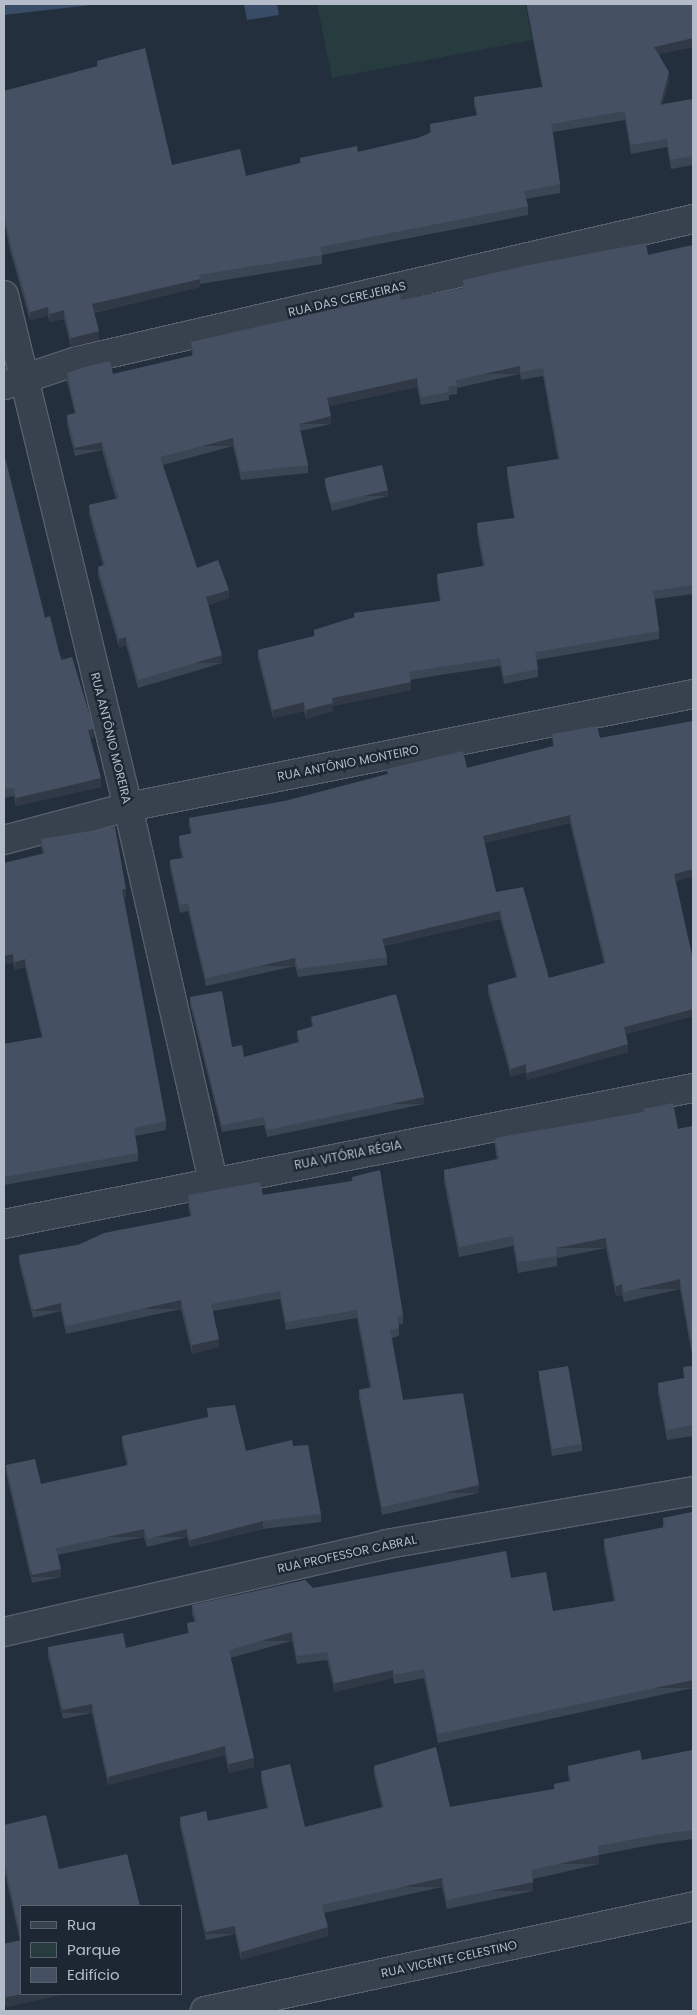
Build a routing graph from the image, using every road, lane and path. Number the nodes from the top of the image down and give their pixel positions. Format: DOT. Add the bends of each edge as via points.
graph roads {
  1 [pos="693,219"];
  2 [pos="4,295"];
  3 [pos="13,382"];
  4 [pos="693,694"];
  5 [pos="128,807"];
  6 [pos="4,840"];
  7 [pos="693,1088"];
  8 [pos="213,1182"];
  9 [pos="4,1224"];
  10 [pos="693,1491"];
  11 [pos="4,1632"];
  12 [pos="693,1906"];
  13 [pos="205,2011"];
  1 -- 3 [label="street, RUA DAS CEREJEIRAS" via="77,361"];
  2 -- 3 [label="street, RUA ANTÔNIO MOREIRA"];
  3 -- 5 [label="street, RUA ANTÔNIO MOREIRA"];
  4 -- 5 [label="street, RUA ANTÔNIO MONTEIRO"];
  5 -- 6 [label="street, RUA ANTÔNIO MONTEIRO"];
  5 -- 8 [label="street, RUA ANTÔNIO MOREIRA"];
  7 -- 8 [label="street, RUA VITÓRIA RÉGIA"];
  8 -- 9 [label="street, RUA VITÓRIA RÉGIA"];
  10 -- 11 [label="street, RUA PROFESSOR CABRAL" via="387,1544"];
  12 -- 13 [label="street, RUA VICENTE CELESTINO"];
}
